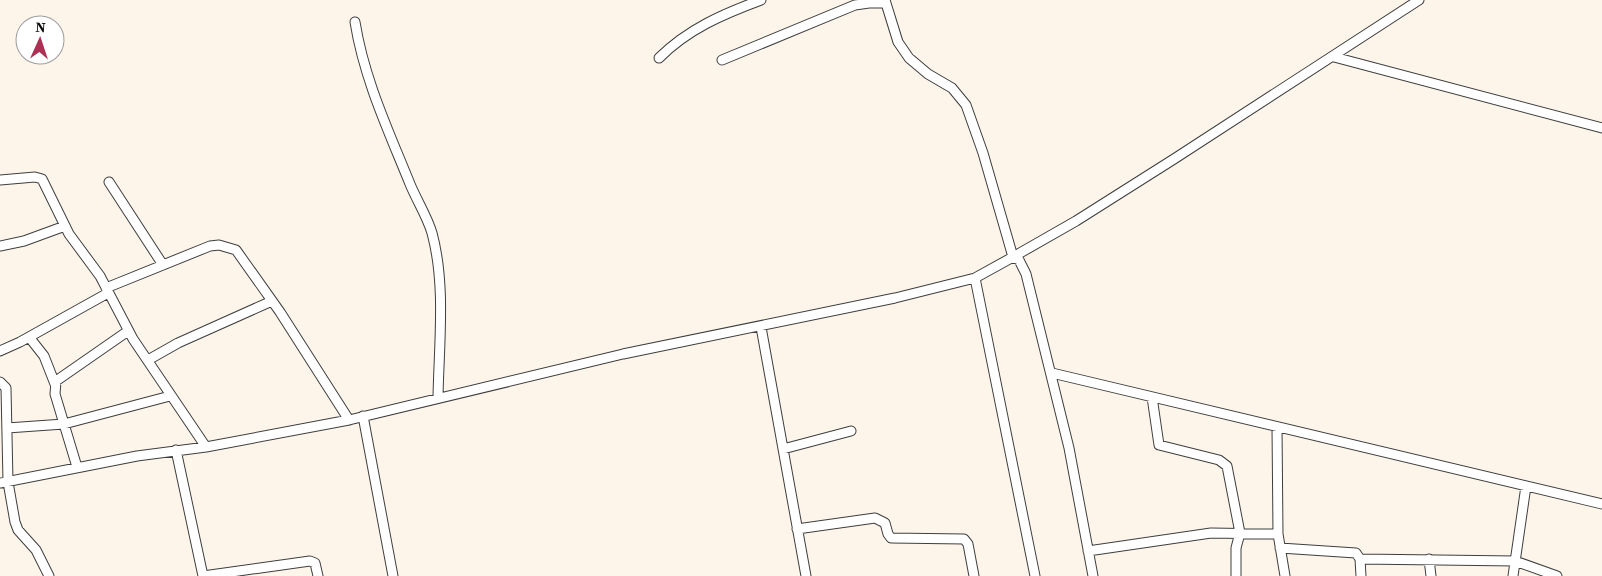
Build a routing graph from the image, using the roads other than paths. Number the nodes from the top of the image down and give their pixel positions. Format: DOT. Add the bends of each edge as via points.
graph roads {
  1 [pos="761,0"];
  2 [pos="1419,0"];
  3 [pos="886,2"];
  4 [pos="355,22"];
  5 [pos="1334,57"];
  6 [pos="659,58"];
  7 [pos="722,60"];
  8 [pos="1602,128"];
  9 [pos="0,180"];
  10 [pos="109,182"];
  11 [pos="65,226"];
  12 [pos="0,246"];
  13 [pos="1013,257"];
  14 [pos="163,265"];
  15 [pos="975,278"];
  16 [pos="107,290"];
  17 [pos="272,301"];
  18 [pos="761,327"];
  19 [pos="128,331"];
  20 [pos="29,337"];
  21 [pos="0,351"];
  22 [pos="148,360"];
  23 [pos="1052,373"];
  24 [pos="0,382"];
  25 [pos="55,384"];
  26 [pos="170,396"];
  27 [pos="438,397"];
  28 [pos="1152,397"];
  29 [pos="363,416"];
  30 [pos="349,420"];
  31 [pos="64,424"];
  32 [pos="7,428"];
  33 [pos="1277,428"];
  34 [pos="851,431"];
  35 [pos="206,447"];
  36 [pos="783,449"];
  37 [pos="176,450"];
  38 [pos="76,467"];
  39 [pos="4,482"];
  40 [pos="1526,486"];
  41 [pos="1602,504"];
  42 [pos="797,529"];
  43 [pos="1240,533"];
  44 [pos="1278,534"];
  45 [pos="1280,548"];
  46 [pos="1088,551"];
  47 [pos="1360,559"];
  48 [pos="1430,559"];
  49 [pos="1514,561"];
  50 [pos="49,576"];
  51 [pos="202,576"];
  52 [pos="318,576"];
  53 [pos="393,576"];
  54 [pos="806,576"];
  55 [pos="974,576"];
  56 [pos="1035,576"];
  57 [pos="1092,576"];
  58 [pos="1236,576"];
  59 [pos="1285,576"];
  60 [pos="1361,576"];
  61 [pos="1430,576"];
  62 [pos="1513,576"];
  63 [pos="1558,576"];
  1 -- 6 [label="street" via="700,27"];
  2 -- 5 [label="street"];
  3 -- 7 [label="street" via="855,5"];
  3 -- 13 [label="street" via="898,42 909,58 952,88 966,105"];
  4 -- 27 [label="street" via="362,59 432,235 440,316"];
  5 -- 8 [label="street"];
  5 -- 13 [label="street" via="1076,221"];
  9 -- 11 [label="street" via="35,177 42,180"];
  10 -- 14 [label="street"];
  11 -- 12 [label="street"];
  11 -- 16 [label="street"];
  13 -- 15 [label="street"];
  13 -- 23 [label="street" via="1026,274"];
  14 -- 16 [label="street"];
  14 -- 17 [label="street" via="210,246 228,247 236,250"];
  15 -- 18 [label="street"];
  15 -- 56 [label="street"];
  16 -- 19 [label="street"];
  16 -- 20 [label="street"];
  17 -- 22 [label="street"];
  17 -- 30 [label="street"];
  18 -- 27 [label="street" via="624,354"];
  18 -- 36 [label="street"];
  19 -- 22 [label="street"];
  19 -- 25 [label="street"];
  20 -- 21 [label="street"];
  20 -- 25 [label="street" via="44,356"];
  22 -- 26 [label="street"];
  23 -- 28 [label="street"];
  23 -- 46 [label="street"];
  24 -- 32 [label="street" via="6,388"];
  25 -- 31 [label="street"];
  26 -- 31 [label="street"];
  26 -- 35 [label="street"];
  27 -- 29 [label="street"];
  28 -- 33 [label="street"];
  28 -- 43 [label="street" via="1159,445 1219,460 1227,466"];
  29 -- 30 [label="street"];
  29 -- 53 [label="street"];
  30 -- 35 [label="street"];
  31 -- 32 [label="street"];
  31 -- 38 [label="street"];
  32 -- 39 [label="street"];
  33 -- 40 [label="street"];
  33 -- 44 [label="street"];
  34 -- 36 [label="street"];
  35 -- 37 [label="street"];
  36 -- 42 [label="street"];
  37 -- 38 [label="street"];
  37 -- 51 [label="street"];
  38 -- 39 [label="street"];
  39 -- 50 [label="street" via="14,522 36,550"];
  40 -- 41 [label="street"];
  40 -- 49 [label="street"];
  42 -- 54 [label="street"];
  42 -- 55 [label="street" via="875,518 885,523 891,538 964,539 968,544"];
  43 -- 44 [label="street"];
  43 -- 46 [label="street" via="1211,533"];
  43 -- 58 [label="street" via="1236,548"];
  44 -- 45 [label="street"];
  45 -- 47 [label="street" via="1351,552 1359,555"];
  45 -- 59 [label="street"];
  46 -- 57 [label="street"];
  47 -- 48 [label="street"];
  47 -- 60 [label="street"];
  48 -- 49 [label="street"];
  48 -- 61 [label="street"];
  49 -- 62 [label="street"];
  49 -- 63 [label="street"];
  51 -- 52 [label="street" via="310,561 315,563"];
}
